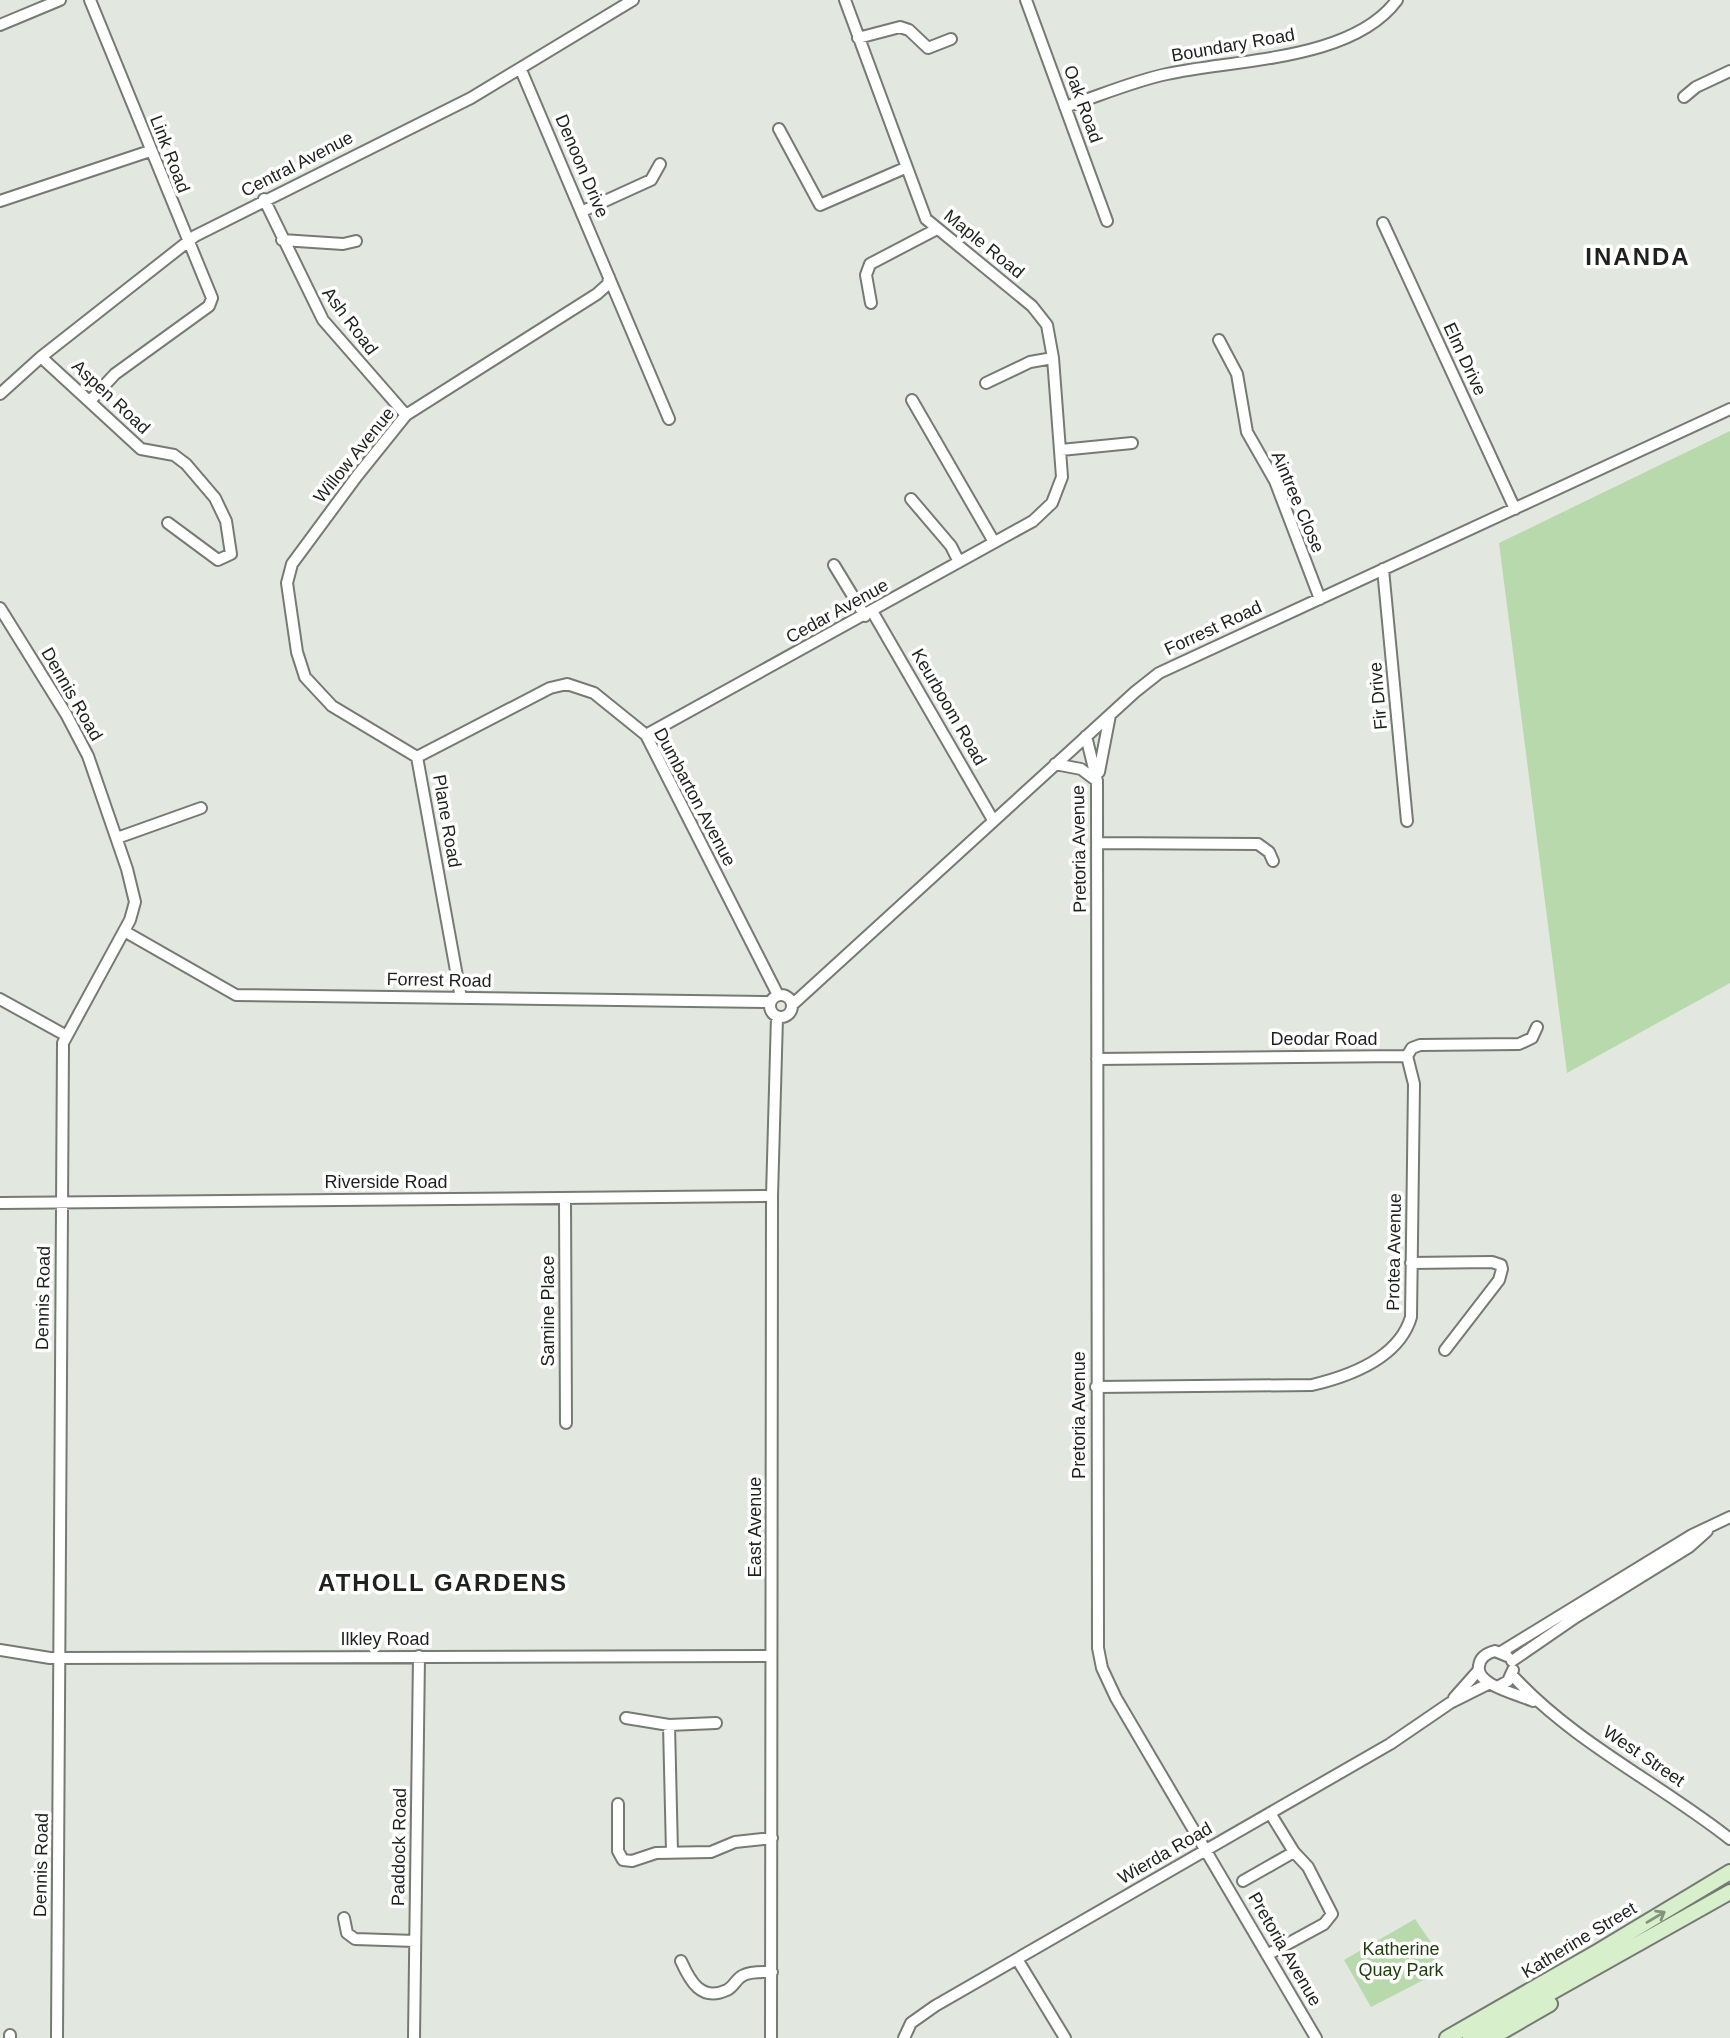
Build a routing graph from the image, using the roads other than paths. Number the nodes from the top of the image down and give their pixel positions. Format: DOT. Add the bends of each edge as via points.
graph roads {
  1 [pos="60,0"];
  2 [pos="90,0"];
  3 [pos="633,0"];
  4 [pos="845,0"];
  5 [pos="1026,0"];
  6 [pos="1397,0"];
  7 [pos="0,25"];
  8 [pos="858,38"];
  9 [pos="951,39"];
  10 [pos="521,70"];
  11 [pos="1730,71"];
  12 [pos="1684,97"];
  13 [pos="1065,107"];
  14 [pos="779,129"];
  15 [pos="150,151"];
  16 [pos="660,164"];
  17 [pos="905,168"];
  18 [pos="264,200"];
  19 [pos="0,201"];
  20 [pos="583,211"];
  21 [pos="1107,221"];
  22 [pos="1383,223"];
  23 [pos="936,230"];
  24 [pos="282,240"];
  25 [pos="356,241"];
  26 [pos="186,243"];
  27 [pos="609,277"];
  28 [pos="871,303"];
  29 [pos="1219,340"];
  30 [pos="41,357"];
  31 [pos="1053,358"];
  32 [pos="986,383"];
  33 [pos="0,394"];
  34 [pos="912,400"];
  35 [pos="90,401"];
  36 [pos="1730,408"];
  37 [pos="406,415"];
  38 [pos="669,419"];
  39 [pos="1132,443"];
  40 [pos="1061,450"];
  41 [pos="911,499"];
  42 [pos="1515,509"];
  43 [pos="1043,513"];
  44 [pos="169,523"];
  45 [pos="994,542"];
  46 [pos="959,562"];
  47 [pos="834,565"];
  48 [pos="1383,569"];
  49 [pos="1320,599"];
  50 [pos="0,608"];
  51 [pos="868,614"];
  52 [pos="300,666"];
  53 [pos="1110,715"];
  54 [pos="646,735"];
  55 [pos="1086,736"];
  56 [pos="417,758"];
  57 [pos="1055,764"];
  58 [pos="1097,781"];
  59 [pos="201,808"];
  60 [pos="993,820"];
  61 [pos="1408,821"];
  62 [pos="117,838"];
  63 [pos="1098,844"];
  64 [pos="1273,860"];
  65 [pos="124,931"];
  66 [pos="461,998"];
  67 [pos="774,998"];
  68 [pos="0,999"];
  69 [pos="792,1004"];
  70 [pos="777,1017"];
  71 [pos="1537,1027"];
  72 [pos="65,1035"];
  73 [pos="1406,1056"];
  74 [pos="1097,1059"];
  75 [pos="772,1196"];
  76 [pos="565,1199"];
  77 [pos="62,1202"];
  78 [pos="0,1203"];
  79 [pos="1412,1263"];
  80 [pos="1445,1350"];
  81 [pos="1096,1387"];
  82 [pos="566,1423"];
  83 [pos="1730,1517"];
  84 [pos="1610,1590"];
  85 [pos="0,1650"];
  86 [pos="1501,1652"];
  87 [pos="419,1656"];
  88 [pos="771,1656"];
  89 [pos="60,1657"];
  90 [pos="1512,1661"];
  91 [pos="1479,1671"];
  92 [pos="1512,1675"];
  93 [pos="1493,1685"];
  94 [pos="1450,1703"];
  95 [pos="1538,1703"];
  96 [pos="626,1718"];
  97 [pos="716,1723"];
  98 [pos="669,1725"];
  99 [pos="618,1804"];
  100 [pos="1270,1813"];
  101 [pos="772,1838"];
  102 [pos="1730,1839"];
  103 [pos="1207,1849"];
  104 [pos="672,1852"];
  105 [pos="1294,1852"];
  106 [pos="1730,1872"];
  107 [pos="1244,1881"];
  108 [pos="1730,1892"];
  109 [pos="1730,1899"];
  110 [pos="344,1918"];
  111 [pos="415,1941"];
  112 [pos="1267,1955"];
  113 [pos="1017,1959"];
  114 [pos="681,1961"];
  115 [pos="772,1972"];
  116 [pos="57,2038"];
  117 [pos="414,2038"];
  118 [pos="771,2038"];
  119 [pos="904,2038"];
  120 [pos="1065,2038"];
  121 [pos="1316,2038"];
  122 [pos="1447,2038"];
  123 [pos="1470,2038"];
  124 [pos="1492,2038"];
  1 -- 7 [label="street"];
  2 -- 15 [label="street, Link Road"];
  3 -- 10 [label="street, Central Avenue"];
  4 -- 8 [label="street, Maple Road"];
  5 -- 13 [label="street, Oak Road"];
  6 -- 13 [label="street, Boundary Road" via="1372,26 1298,53 1166,74"];
  8 -- 9 [label="street" via="900,27 928,48"];
  8 -- 17 [label="street, Maple Road"];
  10 -- 18 [label="street, Central Avenue"];
  10 -- 20 [label="street, Denoon Drive"];
  11 -- 12 [label="street"];
  13 -- 21 [label="street, Oak Road"];
  14 -- 17 [label="street" via="820,205"];
  15 -- 19 [label="street"];
  15 -- 26 [label="street, Link Road"];
  16 -- 20 [label="street" via="651,180"];
  17 -- 23 [label="street, Maple Road" via="921,211"];
  18 -- 24 [label="street, Ash Road"];
  18 -- 26 [label="street, Central Avenue"];
  20 -- 27 [label="street, Denoon Drive"];
  22 -- 42 [label="street, Elm Drive"];
  23 -- 28 [label="street" via="870,264 866,275"];
  23 -- 31 [label="street, Maple Road" via="1039,313 1050,334"];
  24 -- 25 [label="street"];
  24 -- 37 [label="street, Ash Road" via="323,320"];
  26 -- 30 [label="street, Central Avenue"];
  26 -- 35 [label="street, Link Road" via="212,298 209,306 115,374"];
  27 -- 37 [label="street, Willow Avenue" via="597,294"];
  27 -- 38 [label="street, Denoon Drive"];
  29 -- 49 [label="street, Aintree Close" via="1237,374 1247,432 1275,481"];
  30 -- 33 [label="street, Central Avenue"];
  30 -- 35 [label="street, Aspen Road"];
  31 -- 32 [label="street" via="1030,362"];
  31 -- 40 [label="street, Maple Road"];
  34 -- 45 [label="street"];
  35 -- 44 [label="street, Aspen Road" via="141,449 174,455 186,464 215,498 226,521 231,554 218,560"];
  36 -- 42 [label="street, Forrest Road"];
  37 -- 52 [label="street, Willow Avenue" via="292,564 287,583"];
  39 -- 40 [label="street"];
  40 -- 43 [label="street, Maple Road" via="1060,486"];
  41 -- 46 [label="street"];
  42 -- 48 [label="street, Forrest Road"];
  43 -- 45 [label="street, Cedar Avenue"];
  45 -- 46 [label="street, Cedar Avenue"];
  46 -- 51 [label="street, Cedar Avenue"];
  47 -- 51 [label="street, Keurboom Road"];
  48 -- 49 [label="street, Forrest Road"];
  48 -- 61 [label="street, Fir Drive"];
  49 -- 53 [label="street, Forrest Road" via="1159,673"];
  50 -- 62 [label="street, Dennis Road" via="77,733"];
  51 -- 54 [label="street, Cedar Avenue"];
  51 -- 60 [label="street, Keurboom Road"];
  52 -- 56 [label="street, Plane Road" via="332,706"];
  53 -- 55 [label="street, Forrest Road"];
  53 -- 58 [label="street"];
  54 -- 56 [label="street, Dumbarton Avenue" via="594,693 567,684 550,688"];
  54 -- 67 [label="street, Dumbarton Avenue"];
  55 -- 57 [label="street, Forrest Road"];
  55 -- 58 [label="street, Pretoria Avenue"];
  56 -- 66 [label="street, Plane Road"];
  57 -- 58 [label="street" via="1081,769"];
  57 -- 60 [label="street, Forrest Road"];
  58 -- 63 [label="street, Pretoria Avenue"];
  59 -- 62 [label="street"];
  60 -- 69 [label="street, Forrest Road"];
  62 -- 65 [label="street, Dennis Road" via="135,902"];
  63 -- 64 [label="street" via="1258,844"];
  63 -- 74 [label="street, Pretoria Avenue"];
  65 -- 66 [label="street, Forrest Road" via="236,995"];
  65 -- 72 [label="street, Dennis Road"];
  66 -- 67 [label="street, Forrest Road"];
  67 -- 69 [label="street" via="787,996"];
  67 -- 70 [label="street" via="770,1011"];
  68 -- 72 [label="street"];
  69 -- 70 [label="street" via="790,1013"];
  70 -- 75 [label="street, East Avenue"];
  71 -- 73 [label="street, Deodar Road" via="1532,1038 1519,1044 1424,1045"];
  72 -- 77 [label="street, Dennis Road"];
  73 -- 74 [label="street, Deodar Road"];
  73 -- 79 [label="street, Protea Avenue" via="1414,1084"];
  74 -- 81 [label="street, Pretoria Avenue"];
  75 -- 76 [label="street, Riverside Road"];
  75 -- 88 [label="street, East Avenue"];
  76 -- 77 [label="street, Riverside Road"];
  76 -- 82 [label="street, Samine Place"];
  77 -- 78 [label="street, Riverside Road"];
  77 -- 89 [label="street, Dennis Road"];
  79 -- 80 [label="street" via="1492,1262 1502,1269"];
  79 -- 81 [label="street, Protea Avenue" via="1411,1317 1405,1332 1392,1348 1346,1376 1292,1387"];
  81 -- 103 [label="street, Pretoria Avenue" via="1097,1630 1102,1668"];
  83 -- 84 [label="street"];
  84 -- 86 [label="street"];
  84 -- 90 [label="street"];
  85 -- 89 [label="street, Ilkley Road"];
  86 -- 90 [label="street"];
  86 -- 91 [label="street" via="1484,1656"];
  87 -- 88 [label="street, Ilkley Road"];
  87 -- 89 [label="street, Ilkley Road"];
  87 -- 111 [label="street, Paddock Road"];
  88 -- 101 [label="street, East Avenue"];
  89 -- 116 [label="street, Dennis Road"];
  90 -- 92 [label="street"];
  91 -- 93 [label="street"];
  91 -- 94 [label="street, Wierda Road"];
  92 -- 93 [label="street" via="1506,1684"];
  92 -- 95 [label="street, West Street"];
  93 -- 94 [label="street, Wierda Road"];
  93 -- 95 [label="street, West Street"];
  94 -- 100 [label="street, Wierda Road" via="1400,1738"];
  95 -- 102 [label="street, West Street"];
  96 -- 98 [label="street"];
  97 -- 98 [label="street"];
  98 -- 104 [label="street"];
  99 -- 104 [label="street" via="618,1851 623,1860"];
  100 -- 103 [label="street, Wierda Road"];
  100 -- 105 [label="street"];
  101 -- 104 [label="street" via="735,1842 711,1852"];
  101 -- 115 [label="street, East Avenue"];
  103 -- 112 [label="street, Pretoria Avenue"];
  103 -- 113 [label="street, Wierda Road"];
  105 -- 107 [label="street"];
  105 -- 112 [label="street" via="1308,1867 1332,1914 1324,1924"];
  122 -- 106 [label="main road, Katherine Street, one-way"];
  108 -- 123 [label="main road"];
  109 -- 124 [label="main road"];
  110 -- 111 [label="street" via="347,1933 355,1940"];
  111 -- 117 [label="street, Paddock Road"];
  112 -- 121 [label="street, Pretoria Avenue"];
  113 -- 119 [label="street, Wierda Road" via="921,2015"];
  113 -- 120 [label="street"];
  114 -- 115 [label="street" via="699,1991 715,1993 726,1991 745,1973"];
  115 -- 118 [label="street, East Avenue"];
}
